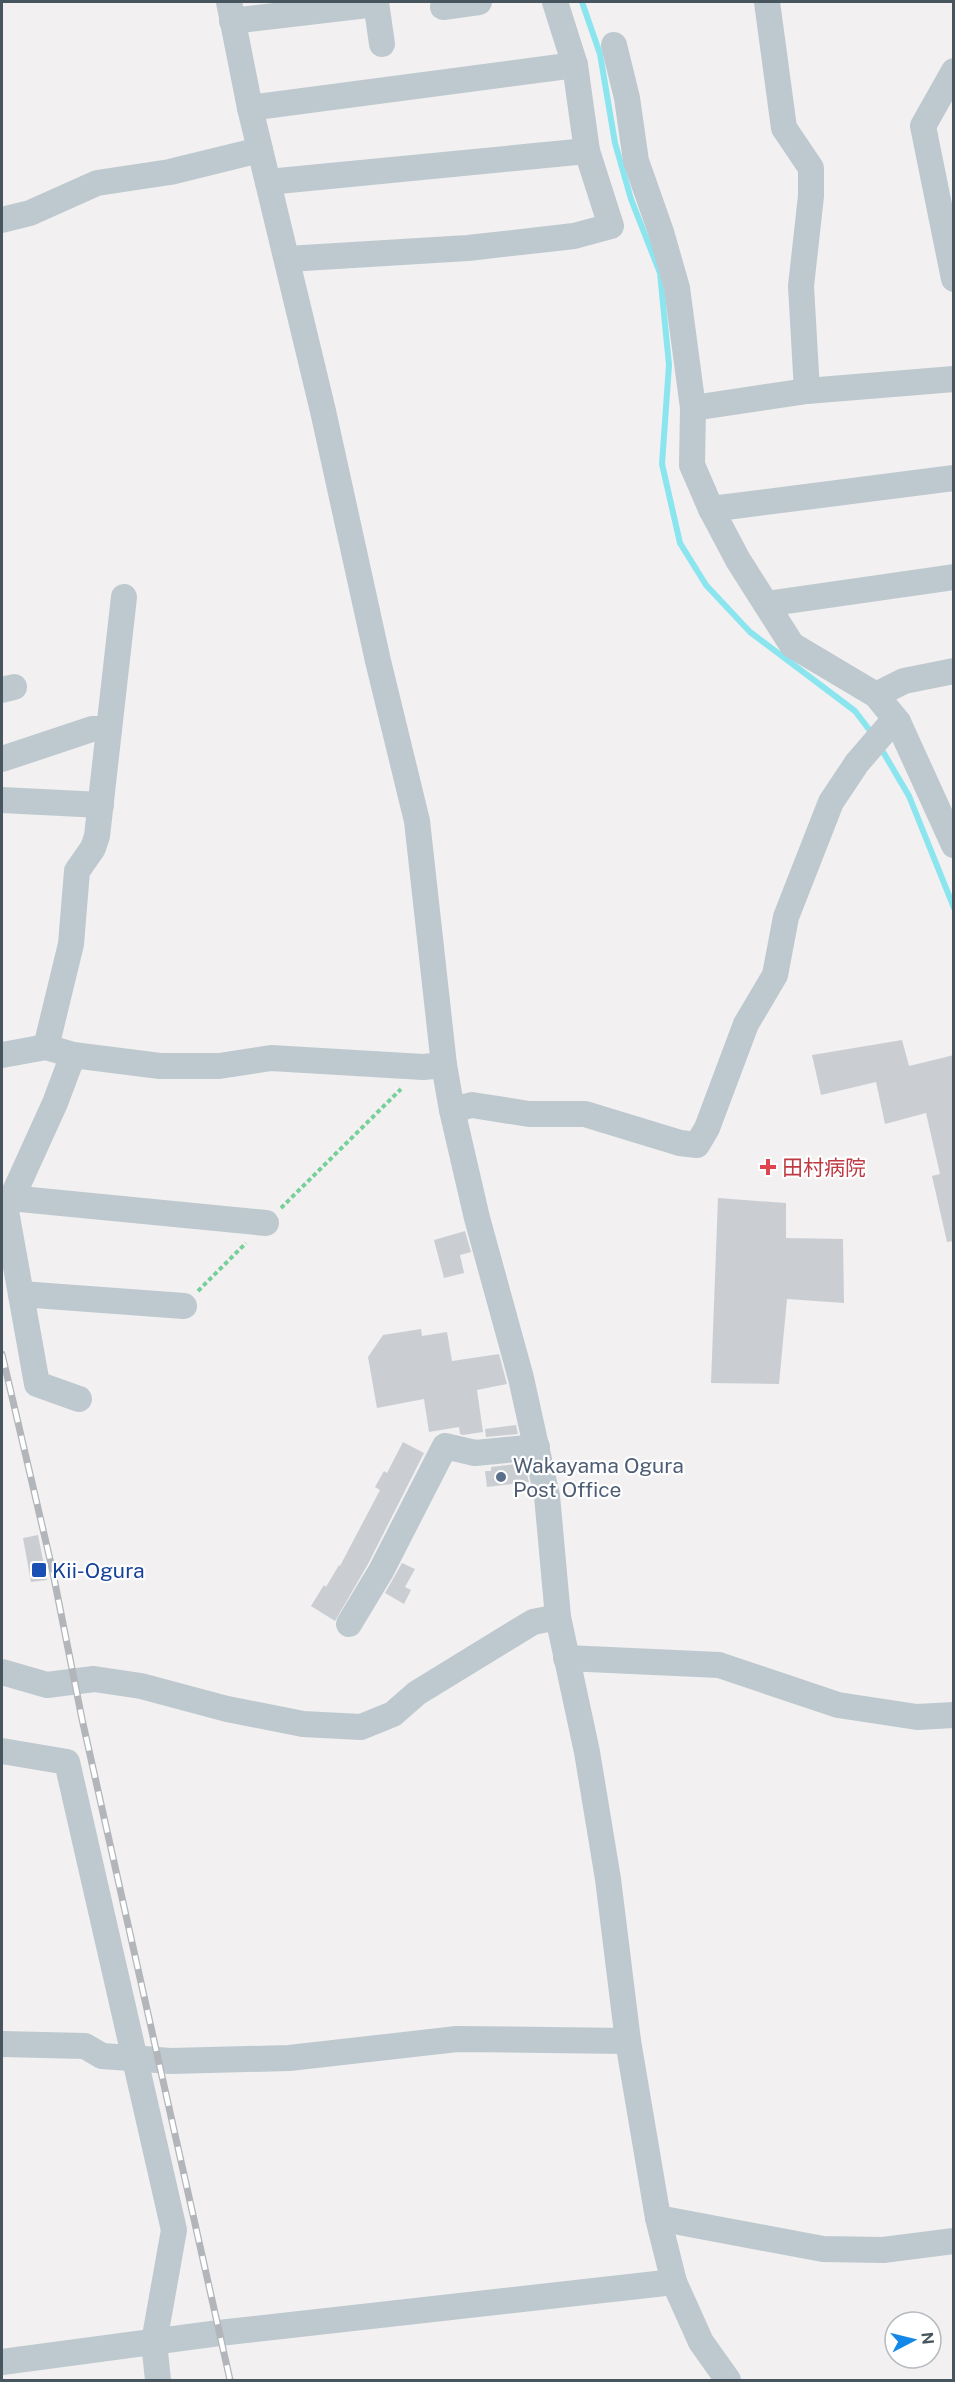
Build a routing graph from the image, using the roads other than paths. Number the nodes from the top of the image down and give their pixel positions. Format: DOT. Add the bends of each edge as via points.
graph roads {
  1 [pos="479,2"];
  2 [pos="555,2"];
  3 [pos="767,2"];
  4 [pos="376,3"];
  5 [pos="443,7"];
  6 [pos="231,11"];
  7 [pos="381,44"];
  8 [pos="614,45"];
  9 [pos="575,65"];
  10 [pos="954,71"];
  11 [pos="250,108"];
  12 [pos="260,150"];
  13 [pos="587,151"];
  14 [pos="268,182"];
  15 [pos="2,220"];
  16 [pos="287,260"];
  17 [pos="954,279"];
  18 [pos="954,379"];
  19 [pos="807,391"];
  20 [pos="693,408"];
  21 [pos="954,478"];
  22 [pos="711,508"];
  23 [pos="954,577"];
  24 [pos="124,597"];
  25 [pos="766,604"];
  26 [pos="954,671"];
  27 [pos="876,695"];
  28 [pos="893,725"];
  29 [pos="110,729"];
  30 [pos="2,759"];
  31 [pos="2,800"];
  32 [pos="101,805"];
  33 [pos="954,845"];
  34 [pos="46,1047"];
  35 [pos="2,1055"];
  36 [pos="73,1055"];
  37 [pos="433,1066"];
  38 [pos="452,1110"];
  39 [pos="10,1198"];
  40 [pos="266,1223"];
  41 [pos="21,1294"];
  42 [pos="184,1306"];
  43 [pos="79,1399"];
  44 [pos="537,1447"];
  45 [pos="558,1617"];
  46 [pos="349,1624"];
  47 [pos="566,1658"];
  48 [pos="2,1672"];
  49 [pos="954,1715"];
  50 [pos="2,1751"];
  51 [pos="628,2041"];
  52 [pos="2,2044"];
  53 [pos="133,2058"];
  54 [pos="658,2218"];
  55 [pos="954,2241"];
  56 [pos="674,2282"];
  57 [pos="154,2342"];
  58 [pos="2,2362"];
  59 [pos="158,2380"];
  60 [pos="728,2380"];
  1 -- 5 [label="street"];
  2 -- 9 [label="street"];
  3 -- 19 [label="street" via="784,128 812,168 801,286"];
  4 -- 6 [label="street"];
  4 -- 7 [label="street"];
  6 -- 11 [label="street"];
  8 -- 20 [label="street" via="636,161 677,288"];
  9 -- 11 [label="street"];
  9 -- 13 [label="street"];
  10 -- 17 [label="street" via="923,126"];
  11 -- 12 [label="street"];
  12 -- 14 [label="street"];
  12 -- 15 [label="street" via="170,172 97,183 30,213"];
  13 -- 14 [label="street"];
  13 -- 16 [label="street" via="611,226 574,236 480,247"];
  14 -- 16 [label="street"];
  16 -- 37 [label="street" via="417,821 431,937"];
  18 -- 19 [label="street"];
  19 -- 20 [label="street"];
  20 -- 22 [label="street" via="692,465"];
  21 -- 22 [label="street"];
  22 -- 25 [label="street"];
  23 -- 25 [label="street"];
  24 -- 29 [label="street"];
  25 -- 27 [label="street" via="792,645"];
  26 -- 27 [label="street" via="904,681"];
  27 -- 28 [label="street"];
  28 -- 33 [label="street"];
  28 -- 38 [label="street" via="857,763 831,802 786,917 775,975 746,1024 697,1145 585,1114 529,1114 472,1105"];
  29 -- 30 [label="street" via="92,729"];
  29 -- 32 [label="street"];
  31 -- 32 [label="street"];
  32 -- 34 [label="street" via="95,844 77,871 71,944"];
  34 -- 35 [label="street"];
  34 -- 36 [label="street"];
  36 -- 37 [label="street" via="160,1066 219,1066 271,1058"];
  36 -- 39 [label="street"];
  37 -- 38 [label="street"];
  38 -- 44 [label="street"];
  39 -- 40 [label="street"];
  39 -- 41 [label="street" via="6,1211"];
  41 -- 42 [label="street"];
  41 -- 43 [label="street" via="37,1384"];
  44 -- 45 [label="street" via="547,1496"];
  44 -- 46 [label="street" via="475,1453 446,1446"];
  45 -- 47 [label="street"];
  45 -- 48 [label="street" via="533,1622 417,1693 393,1714 361,1727 303,1724 141,1686 94,1679 47,1685"];
  47 -- 49 [label="street" via="719,1665 837,1705 917,1717"];
  47 -- 51 [label="street" via="606,1867"];
  50 -- 53 [label="street" via="67,1762"];
  51 -- 53 [label="street" via="457,2039 289,2058"];
  51 -- 54 [label="street"];
  52 -- 53 [label="street" via="84,2046 102,2056"];
  53 -- 57 [label="street" via="174,2230"];
  54 -- 55 [label="street" via="823,2249 883,2250"];
  54 -- 56 [label="street"];
  56 -- 57 [label="street"];
  56 -- 60 [label="street" via="701,2342"];
  57 -- 58 [label="street"];
  57 -- 59 [label="street"];
}
